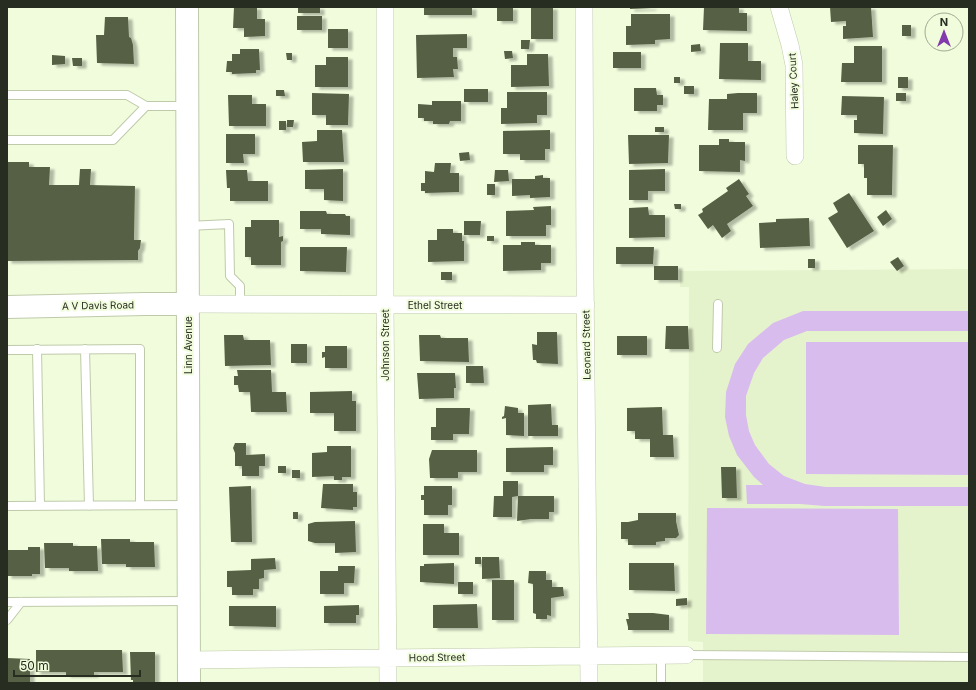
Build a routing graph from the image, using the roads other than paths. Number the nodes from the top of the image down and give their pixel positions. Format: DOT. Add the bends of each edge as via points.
graph roads {
  1 [pos="187,7"];
  2 [pos="385,7"];
  3 [pos="584,7"];
  4 [pos="779,7"];
  5 [pos="7,96"];
  6 [pos="146,106"];
  7 [pos="188,106"];
  8 [pos="7,140"];
  9 [pos="795,156"];
  10 [pos="188,226"];
  11 [pos="188,304"];
  12 [pos="718,304"];
  13 [pos="240,305"];
  14 [pos="385,305"];
  15 [pos="586,305"];
  16 [pos="7,307"];
  17 [pos="717,348"];
  18 [pos="37,349"];
  19 [pos="85,349"];
  20 [pos="7,350"];
  21 [pos="188,505"];
  22 [pos="7,506"];
  23 [pos="40,506"];
  24 [pos="89,506"];
  25 [pos="140,506"];
  26 [pos="189,601"];
  27 [pos="7,602"];
  28 [pos="21,602"];
  29 [pos="7,620"];
  30 [pos="661,655"];
  31 [pos="686,655"];
  32 [pos="590,656"];
  33 [pos="969,657"];
  34 [pos="387,658"];
  35 [pos="189,660"];
  36 [pos="189,683"];
  37 [pos="388,683"];
  38 [pos="589,683"];
  39 [pos="661,683"];
  1 -- 7 [label="main road, Linn Avenue"];
  2 -- 14 [label="street, Johnson Street"];
  3 -- 15 [label="street, Leonard Street"];
  4 -- 9 [label="street, Haley Court" via="794,65"];
  5 -- 6 [label="lane" via="127,95"];
  6 -- 7 [label="lane"];
  6 -- 8 [label="lane" via="113,140"];
  7 -- 10 [label="main road, Linn Avenue"];
  10 -- 11 [label="main road, Linn Avenue"];
  10 -- 13 [label="lane" via="229,224 230,276 240,286"];
  11 -- 13 [label="street, Ethel Street"];
  11 -- 16 [label="main road, A V Davis Road"];
  11 -- 21 [label="main road, Linn Avenue"];
  12 -- 17 [label="lane"];
  13 -- 14 [label="street, Ethel Street"];
  14 -- 15 [label="street, Ethel Street"];
  14 -- 34 [label="street, Johnson Street"];
  15 -- 32 [label="street, Leonard Street"];
  18 -- 19 [label="lane"];
  18 -- 20 [label="lane"];
  18 -- 23 [label="lane"];
  19 -- 24 [label="lane"];
  19 -- 25 [label="lane" via="140,349"];
  21 -- 25 [label="lane"];
  21 -- 26 [label="main road, Linn Avenue"];
  22 -- 23 [label="lane"];
  23 -- 24 [label="lane"];
  24 -- 25 [label="lane"];
  26 -- 28 [label="lane"];
  26 -- 35 [label="main road, Linn Avenue"];
  27 -- 28 [label="lane"];
  28 -- 29 [label="lane"];
  30 -- 31 [label="street, Hood Street"];
  30 -- 32 [label="street, Hood Street"];
  30 -- 39 [label="lane"];
  31 -- 33 [label="lane"];
  32 -- 34 [label="street, Hood Street"];
  32 -- 38 [label="street, Leonard Street"];
  34 -- 35 [label="street, Hood Street"];
  34 -- 37 [label="street, Johnson Street"];
  35 -- 36 [label="main road, Linn Avenue"];
}
